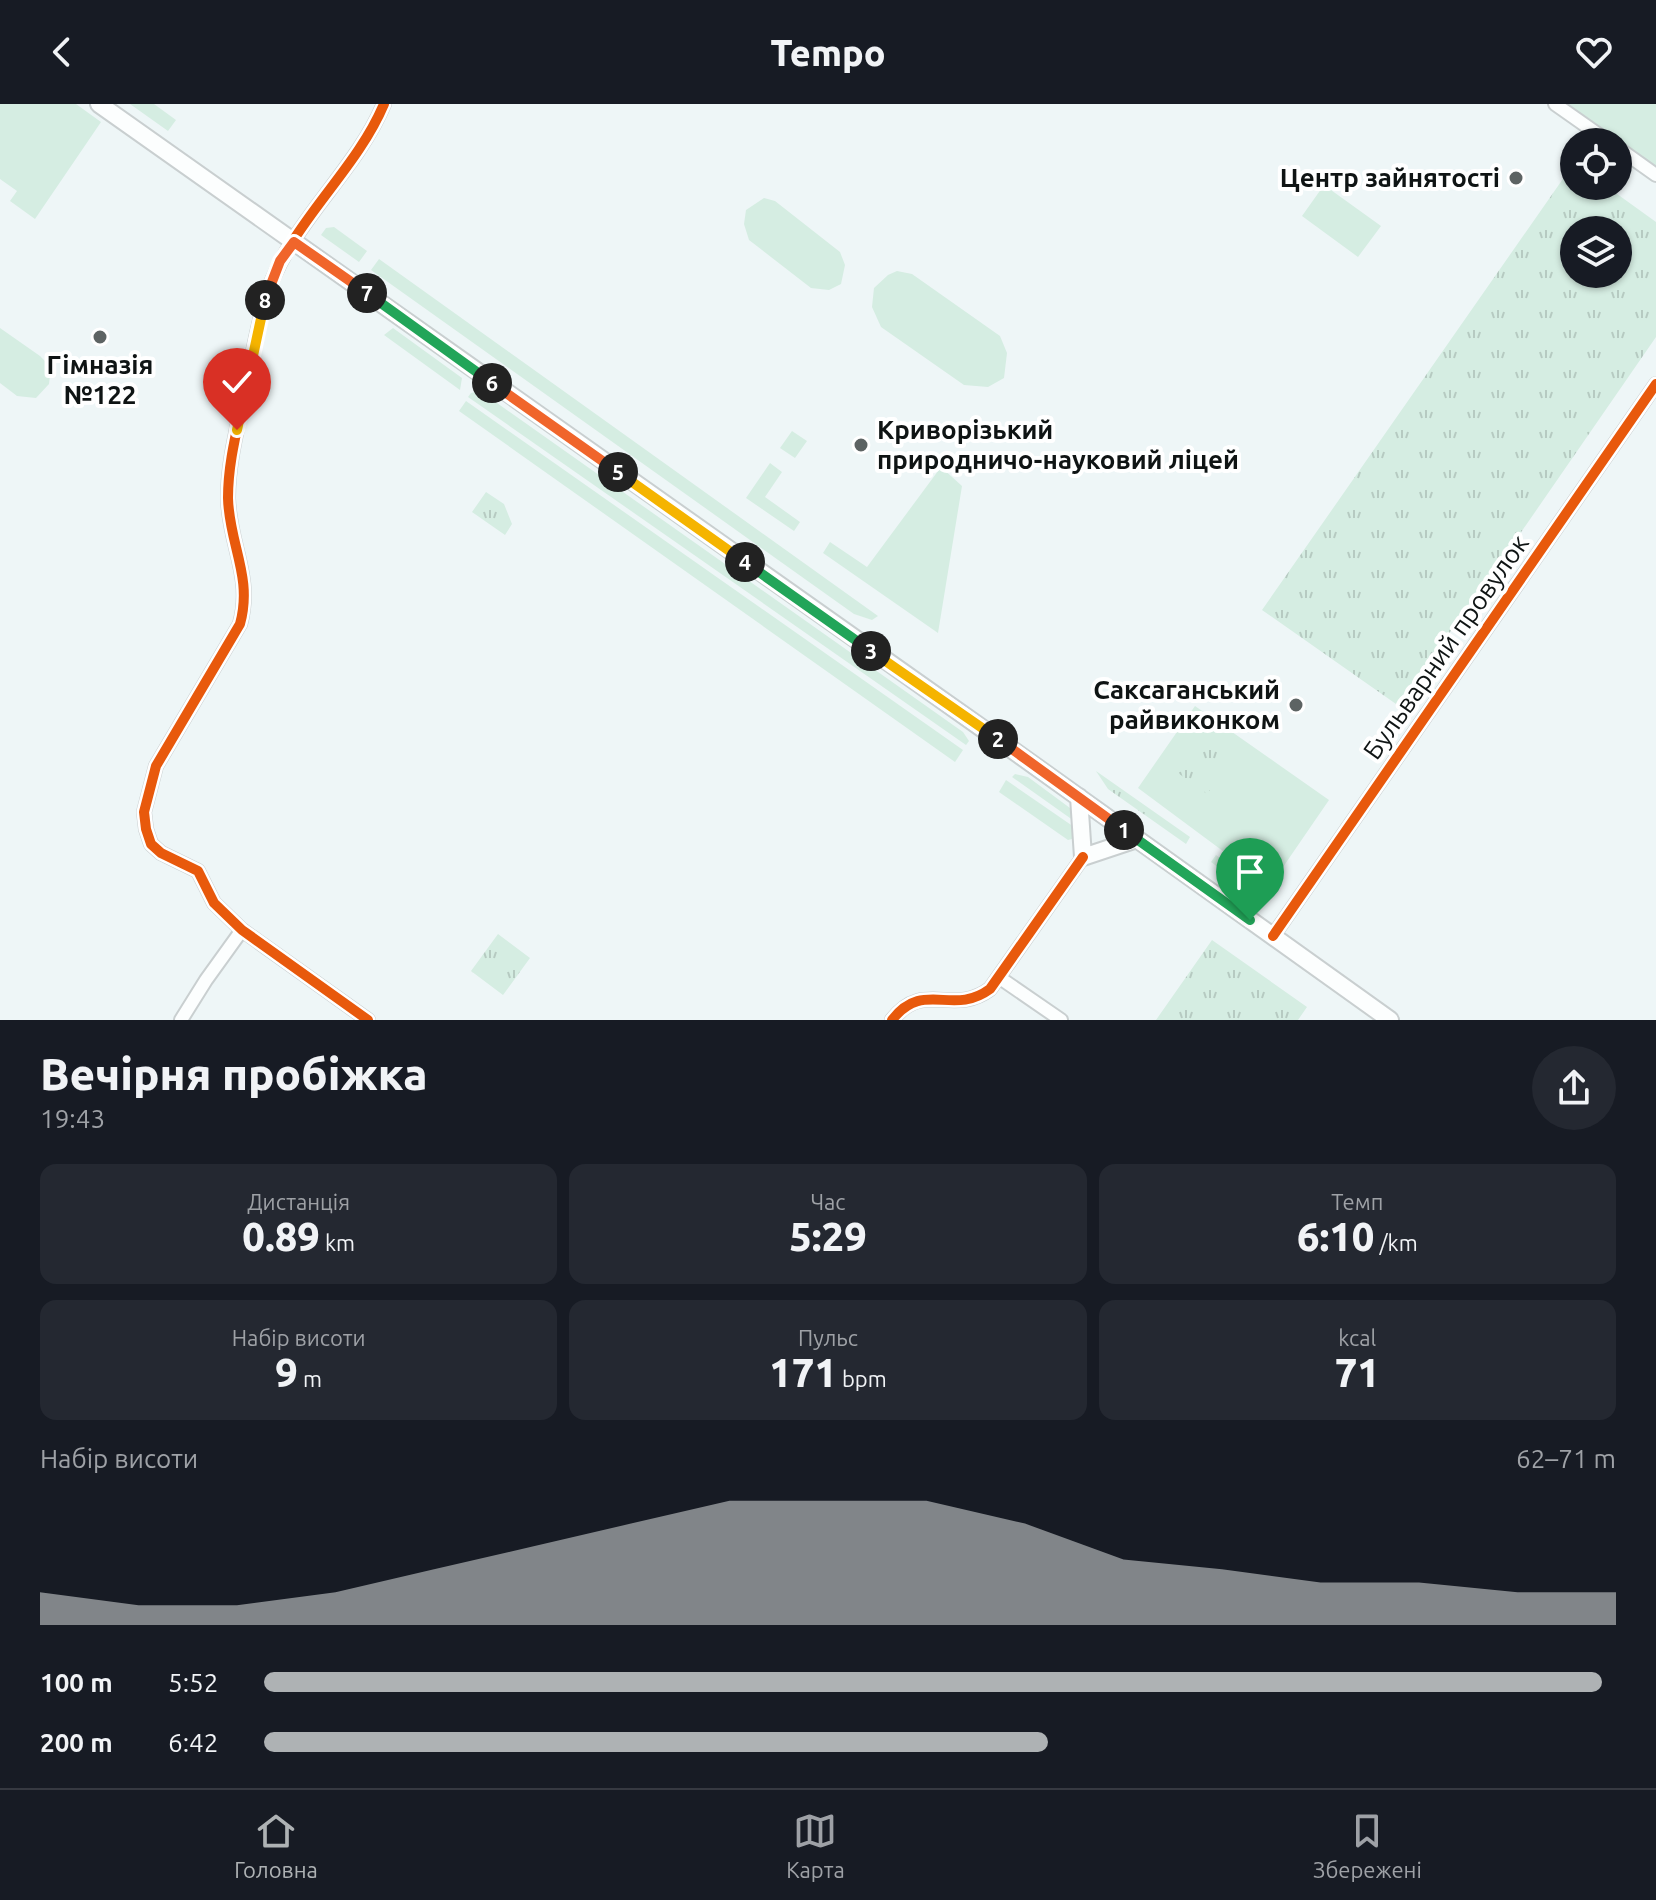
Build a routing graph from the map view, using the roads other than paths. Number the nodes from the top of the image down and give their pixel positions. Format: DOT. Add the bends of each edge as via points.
graph roads {
  1 [pos="99,104"];
  2 [pos="384,104"];
  3 [pos="1555,104"];
  4 [pos="1589,128"];
  5 [pos="1632,158"];
  6 [pos="1656,175"];
  7 [pos="294,242"];
  8 [pos="1656,384"];
  9 [pos="1079,797"];
  10 [pos="1137,839"];
  11 [pos="1083,857"];
  12 [pos="242,930"];
  13 [pos="1273,936"];
  14 [pos="1000,978"];
  15 [pos="181,1020"];
  16 [pos="368,1020"];
  17 [pos="892,1020"];
  18 [pos="1061,1020"];
  19 [pos="1390,1020"];
  1 -- 7 [label="main road"];
  2 -- 7 [label="street" via="362,147"];
  3 -- 4 [label="street"];
  5 -- 6 [label="street"];
  7 -- 9 [label="main road"];
  7 -- 12 [label="street" via="265,299 229,472 230,516 246,591 240,624 156,766 144,812 151,844 198,871 214,903"];
  8 -- 13 [label="street, Бульварний провулок"];
  9 -- 10 [label="main road"];
  9 -- 11 [label="main road"];
  10 -- 11 [label="main road"];
  10 -- 13 [label="main road"];
  11 -- 14 [label="street"];
  12 -- 15 [label="street"];
  12 -- 16 [label="street"];
  13 -- 19 [label="main road"];
  14 -- 17 [label="street" via="979,997 913,1001"];
  14 -- 18 [label="street"];
}
